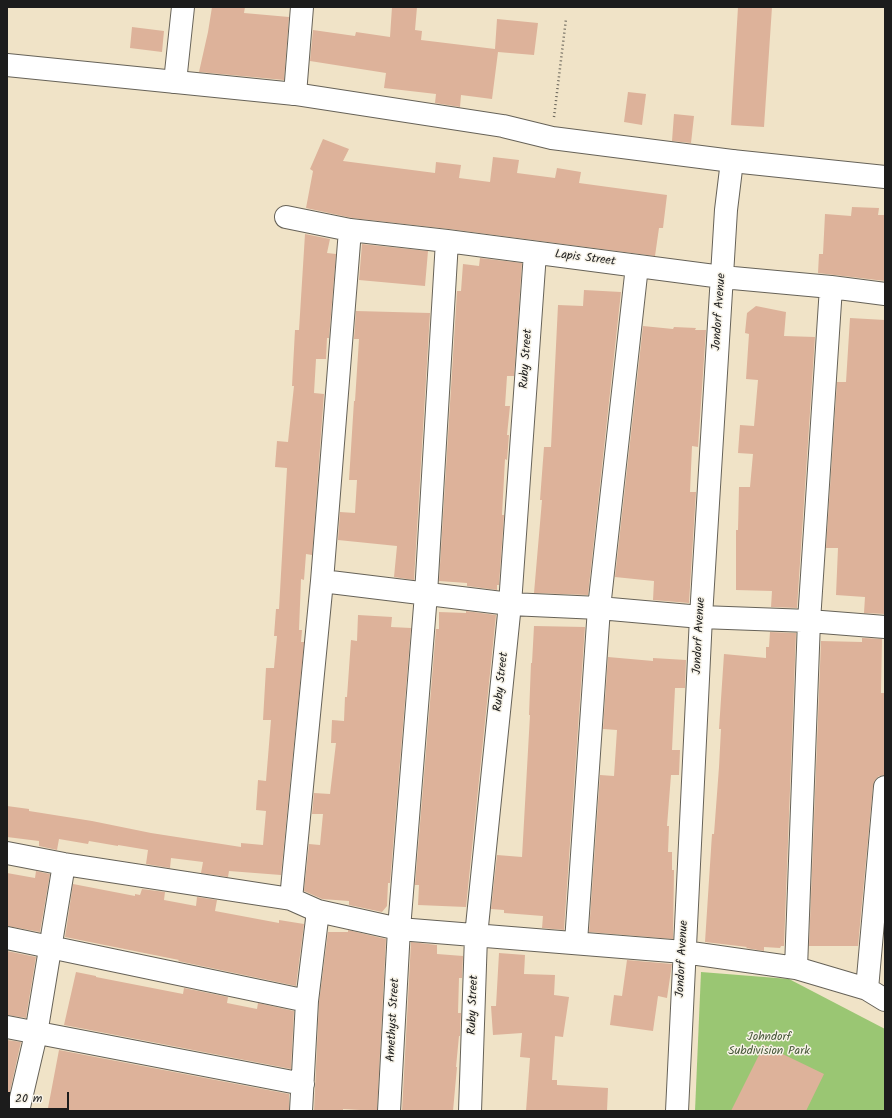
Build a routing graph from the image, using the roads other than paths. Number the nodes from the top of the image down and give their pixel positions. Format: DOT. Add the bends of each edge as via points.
graph roads {
  1 [pos="183,7"];
  2 [pos="302,7"];
  3 [pos="7,65"];
  4 [pos="175,82"];
  5 [pos="296,94"];
  6 [pos="732,161"];
  7 [pos="885,177"];
  8 [pos="286,217"];
  9 [pos="350,230"];
  10 [pos="447,242"];
  11 [pos="535,253"];
  12 [pos="637,266"];
  13 [pos="722,277"];
  14 [pos="830,287"];
  15 [pos="885,294"];
  16 [pos="322,581"];
  17 [pos="426,594"];
  18 [pos="510,604"];
  19 [pos="599,608"];
  20 [pos="701,617"];
  21 [pos="809,620"];
  22 [pos="885,627"];
  23 [pos="885,787"];
  24 [pos="7,853"];
  25 [pos="64,864"];
  26 [pos="291,899"];
  27 [pos="318,911"];
  28 [pos="399,928"];
  29 [pos="476,936"];
  30 [pos="7,938"];
  31 [pos="576,942"];
  32 [pos="50,947"];
  33 [pos="684,952"];
  34 [pos="796,968"];
  35 [pos="876,994"];
  36 [pos="307,1001"];
  37 [pos="7,1028"];
  38 [pos="36,1034"];
  39 [pos="303,1084"];
  40 [pos="7,1108"];
  41 [pos="18,1111"];
  42 [pos="301,1111"];
  43 [pos="389,1111"];
  44 [pos="470,1111"];
  45 [pos="677,1111"];
  1 -- 4 [label="street"];
  2 -- 5 [label="street"];
  3 -- 4 [label="street"];
  4 -- 5 [label="street"];
  5 -- 6 [label="street" via="503,126 552,138"];
  6 -- 7 [label="street"];
  6 -- 13 [label="street, Jondorf Avenue"];
  8 -- 9 [label="street, Lapis Street"];
  9 -- 10 [label="street, Lapis Street"];
  9 -- 16 [label="street"];
  10 -- 11 [label="street, Lapis Street"];
  10 -- 17 [label="street, Amethyst Street"];
  11 -- 12 [label="street, Lapis Street"];
  11 -- 18 [label="street, Ruby Street"];
  12 -- 13 [label="street, Lapis Street"];
  12 -- 19 [label="street"];
  13 -- 14 [label="street, Lapis Street"];
  13 -- 20 [label="street, Jondorf Avenue"];
  14 -- 15 [label="street, Lapis Street"];
  14 -- 21 [label="street"];
  16 -- 17 [label="street"];
  16 -- 26 [label="street"];
  17 -- 18 [label="street"];
  17 -- 28 [label="street, Amethyst Street"];
  18 -- 19 [label="street"];
  18 -- 29 [label="street, Ruby Street"];
  19 -- 20 [label="street"];
  19 -- 31 [label="street"];
  20 -- 21 [label="street"];
  20 -- 33 [label="street, Jondorf Avenue"];
  21 -- 22 [label="street"];
  21 -- 34 [label="street"];
  23 -- 35 [label="street"];
  24 -- 25 [label="street"];
  25 -- 26 [label="street"];
  25 -- 32 [label="street"];
  26 -- 27 [label="street"];
  27 -- 28 [label="street"];
  27 -- 36 [label="street"];
  28 -- 29 [label="street"];
  28 -- 43 [label="street, Amethyst Street"];
  29 -- 31 [label="street"];
  29 -- 44 [label="street, Ruby Street"];
  30 -- 32 [label="street"];
  31 -- 33 [label="street"];
  32 -- 36 [label="street"];
  32 -- 38 [label="street"];
  33 -- 34 [label="street"];
  33 -- 45 [label="street, Jondorf Avenue"];
  34 -- 35 [label="street"];
  36 -- 39 [label="street"];
  37 -- 38 [label="street"];
  38 -- 39 [label="street"];
  38 -- 41 [label="street"];
  39 -- 42 [label="street"];
  40 -- 41 [label="street"];
}
